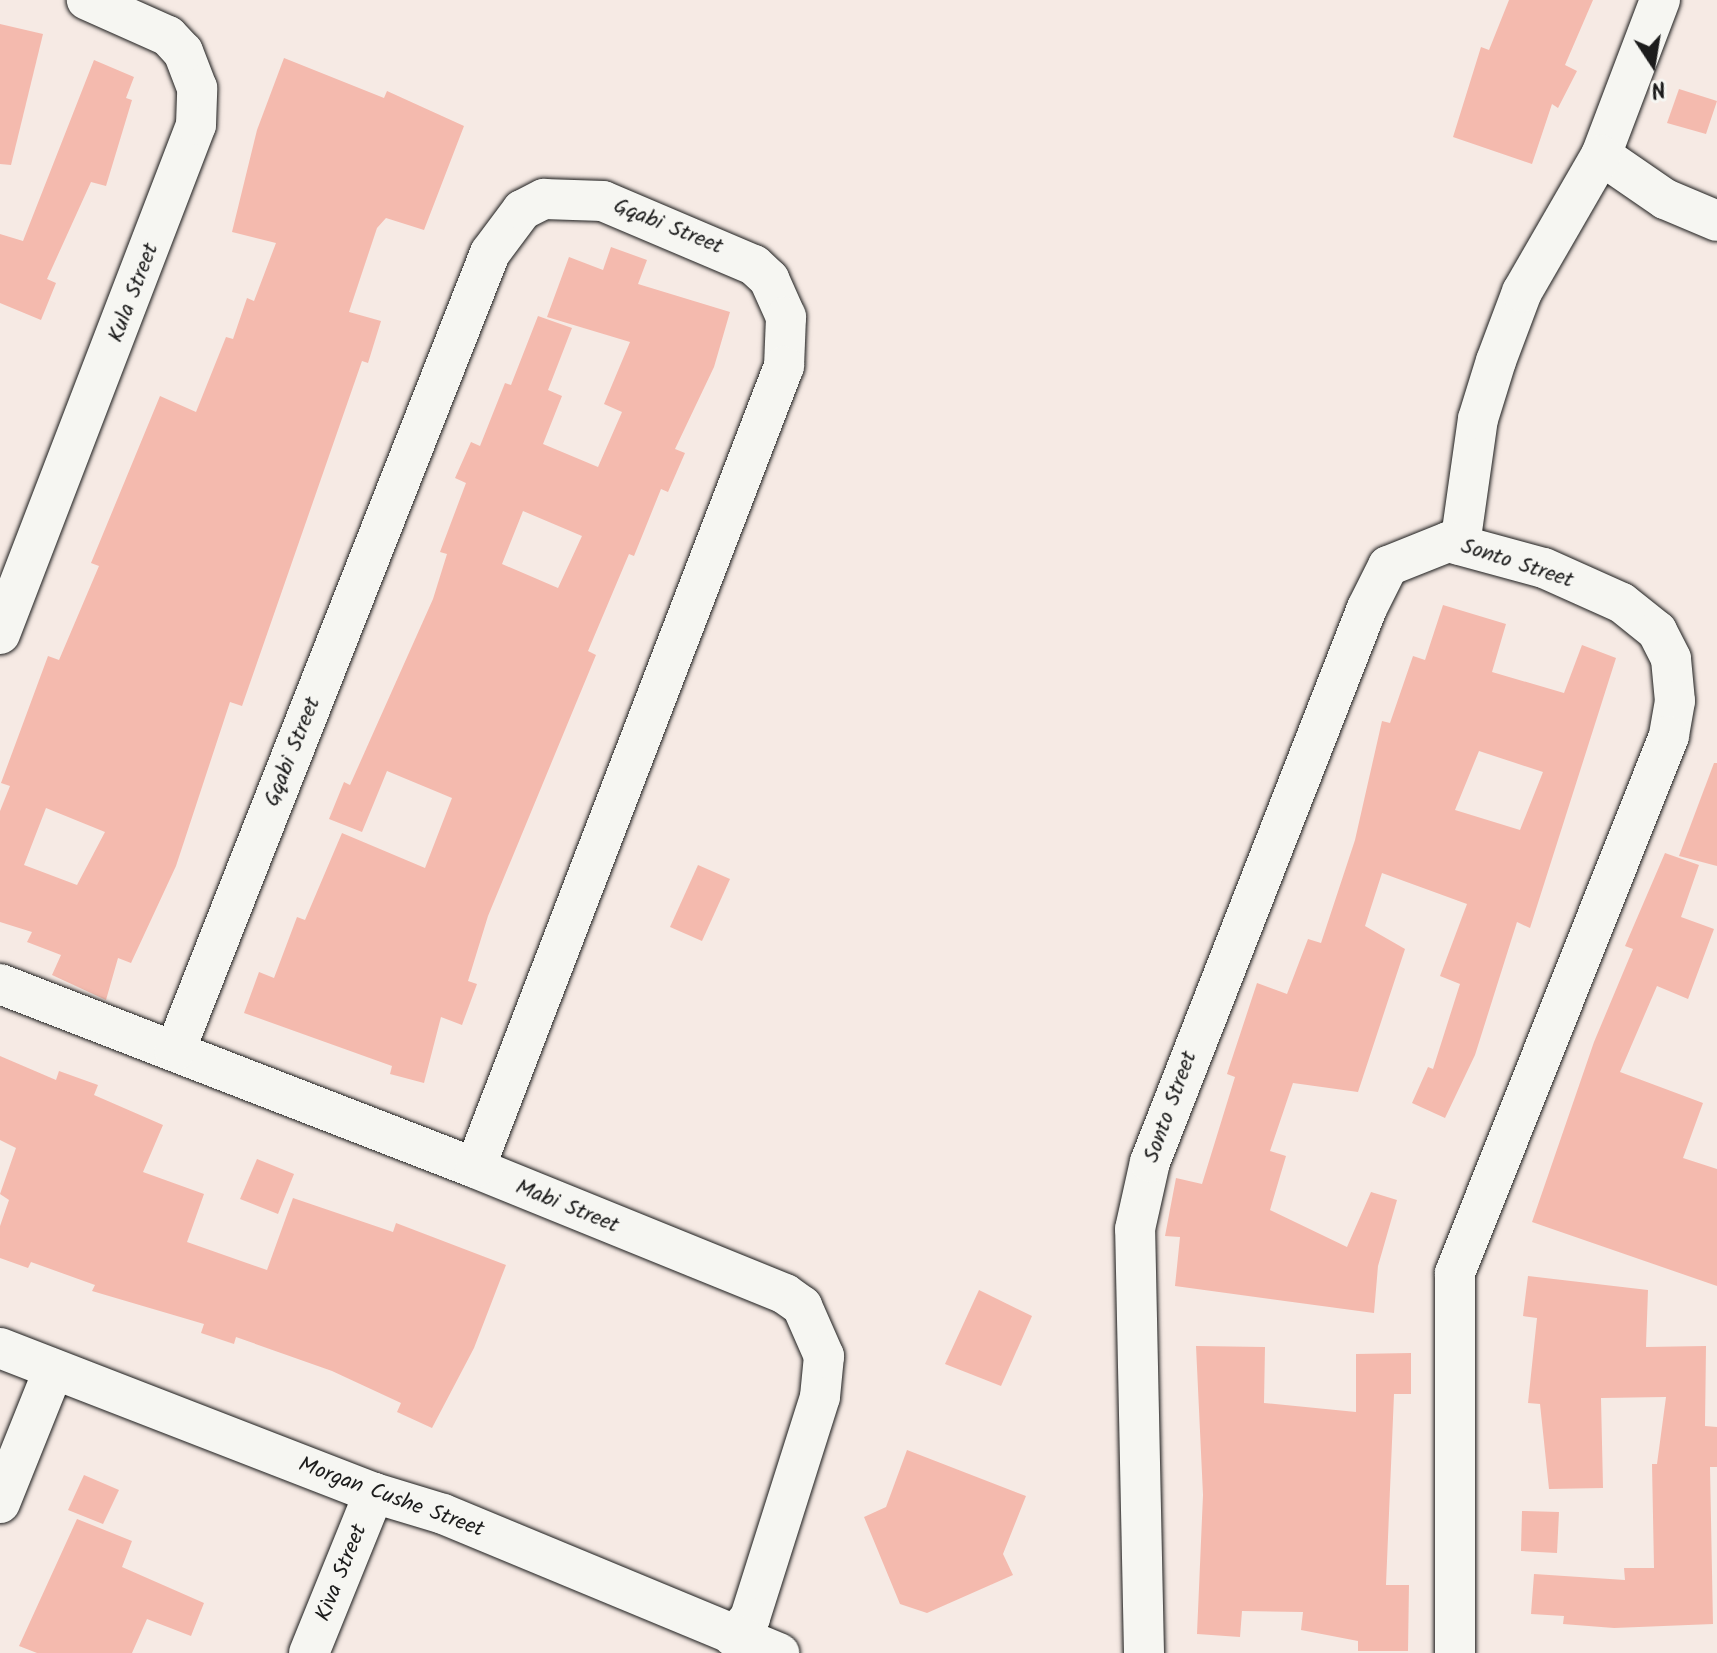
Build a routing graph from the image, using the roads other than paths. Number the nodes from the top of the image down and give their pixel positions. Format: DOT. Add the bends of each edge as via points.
graph roads {
  1 [pos="87,0"];
  2 [pos="1660,0"];
  3 [pos="1601,155"];
  4 [pos="1717,221"];
  5 [pos="1460,545"];
  6 [pos="0,634"];
  7 [pos="0,984"];
  8 [pos="175,1051"];
  9 [pos="475,1168"];
  10 [pos="0,1348"];
  11 [pos="54,1369"];
  12 [pos="374,1493"];
  13 [pos="0,1503"];
  14 [pos="733,1637"];
  15 [pos="309,1653"];
  16 [pos="779,1653"];
  17 [pos="1144,1653"];
  18 [pos="1455,1653"];
  1 -- 6 [label="street, Kula Street" via="168,36 183,52 197,88 196,125"];
  2 -- 3 [label="street"];
  3 -- 4 [label="street" via="1642,187"];
  3 -- 5 [label="street" via="1522,292 1496,361 1478,419"];
  5 -- 17 [label="street, Sonto Street" via="1448,542 1413,552 1388,566 1150,1162 1135,1229"];
  5 -- 18 [label="street, Sonto Street" via="1544,568 1622,603 1657,631 1671,659 1675,701 1669,736 1455,1273"];
  7 -- 8 [label="street, Mabi Street"];
  8 -- 9 [label="street, Mabi Street"];
  8 -- 9 [label="street, Gqabi Street" via="490,253 522,210 544,199 603,201 754,265 769,279 786,317 784,366"];
  9 -- 14 [label="street, Mabi Street" via="785,1294 813,1321 824,1356 820,1397 750,1618"];
  10 -- 11 [label="street, Morgan Cushe Street"];
  11 -- 12 [label="street, Morgan Cushe Street"];
  11 -- 13 [label="street"];
  12 -- 14 [label="street, Morgan Cushe Street" via="443,1514"];
  12 -- 15 [label="street, Kiva Street"];
  14 -- 16 [label="street, Morgan Cushe Street"];
}
